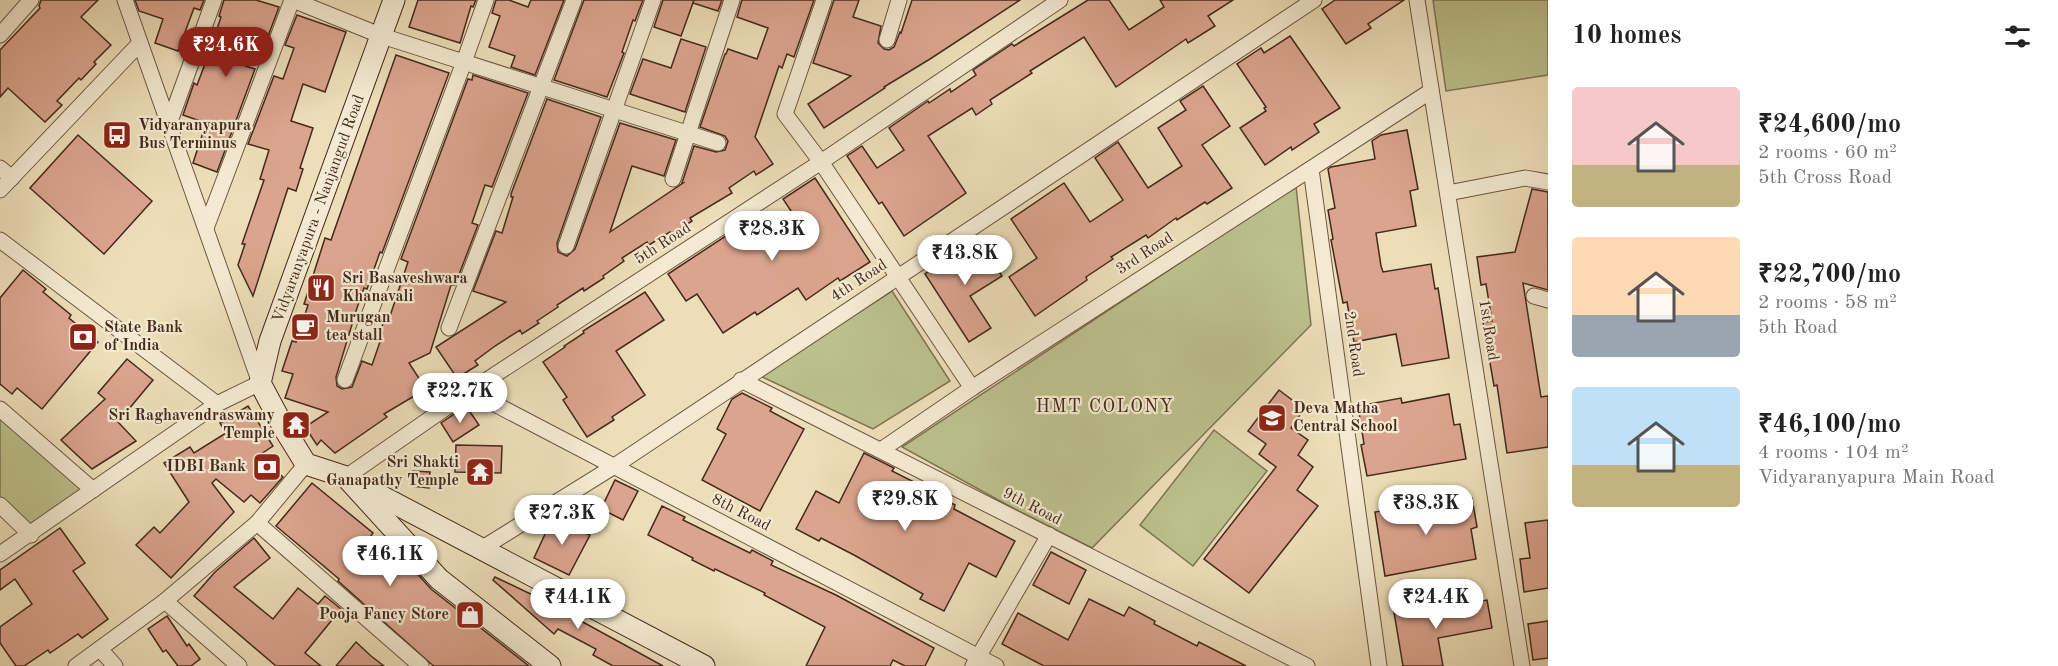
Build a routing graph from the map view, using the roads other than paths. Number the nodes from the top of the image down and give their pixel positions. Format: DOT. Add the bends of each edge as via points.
graph roads {
  1 [pos="31,0"];
  2 [pos="125,0"];
  3 [pos="214,0"];
  4 [pos="292,0"];
  5 [pos="394,0"];
  6 [pos="486,0"];
  7 [pos="574,0"];
  8 [pos="653,0"];
  9 [pos="732,0"];
  10 [pos="824,0"];
  11 [pos="899,0"];
  12 [pos="1060,0"];
  13 [pos="1314,0"];
  14 [pos="1417,0"];
  15 [pos="0,35"];
  16 [pos="382,36"];
  17 [pos="887,40"];
  18 [pos="140,43"];
  19 [pos="464,62"];
  20 [pos="541,87"];
  21 [pos="1431,91"];
  22 [pos="613,110"];
  23 [pos="169,124"];
  24 [pos="688,134"];
  25 [pos="718,143"];
  26 [pos="821,162"];
  27 [pos="0,168"];
  28 [pos="1311,169"];
  29 [pos="12,178"];
  30 [pos="673,179"];
  31 [pos="1548,182"];
  32 [pos="0,190"];
  33 [pos="1448,193"];
  34 [pos="206,228"];
  35 [pos="0,240"];
  36 [pos="566,246"];
  37 [pos="897,277"];
  38 [pos="449,328"];
  39 [pos="345,380"];
  40 [pos="741,380"];
  41 [pos="260,383"];
  42 [pos="972,388"];
  43 [pos="470,391"];
  44 [pos="217,404"];
  45 [pos="0,410"];
  46 [pos="880,450"];
  47 [pos="306,464"];
  48 [pos="613,467"];
  49 [pos="346,477"];
  50 [pos="93,490"];
  51 [pos="0,505"];
  52 [pos="257,523"];
  53 [pos="31,535"];
  54 [pos="1049,535"];
  55 [pos="482,549"];
  56 [pos="0,554"];
  57 [pos="165,601"];
  58 [pos="100,649"];
  59 [pos="976,661"];
  60 [pos="76,666"];
  61 [pos="115,666"];
  62 [pos="239,666"];
  63 [pos="421,666"];
  64 [pos="550,666"];
  65 [pos="704,666"];
  66 [pos="996,666"];
  67 [pos="1307,666"];
  68 [pos="1379,666"];
  69 [pos="1522,666"];
  1 -- 15 [label="street"];
  2 -- 18 [label="street"];
  3 -- 23 [label="street"];
  4 -- 16 [label="street"];
  4 -- 34 [label="street"];
  5 -- 16 [label="main road, Vidyaranyapura - Nanjangud Road"];
  6 -- 19 [label="street"];
  7 -- 20 [label="street"];
  8 -- 22 [label="street"];
  9 -- 24 [label="street"];
  10 -- 26 [label="street" via="785,114"];
  11 -- 17 [label="street"];
  12 -- 26 [label="street, 5th Road"];
  13 -- 37 [label="street, 4th Road"];
  14 -- 21 [label="street, 1st Road"];
  16 -- 19 [label="street"];
  16 -- 41 [label="main road, Vidyaranyapura - Nanjangud Road" via="270,341"];
  18 -- 23 [label="street"];
  18 -- 29 [label="street"];
  19 -- 20 [label="street"];
  19 -- 39 [label="street"];
  20 -- 22 [label="street"];
  20 -- 38 [label="street"];
  21 -- 28 [label="street, 3rd Road"];
  21 -- 33 [label="street, 1st Road"];
  22 -- 24 [label="street"];
  22 -- 36 [label="street"];
  23 -- 34 [label="street"];
  24 -- 25 [label="street"];
  24 -- 30 [label="street"];
  26 -- 37 [label="street"];
  26 -- 43 [label="street, 5th Road"];
  27 -- 29 [label="street"];
  28 -- 42 [label="street, 3rd Road"];
  28 -- 68 [label="street, 2nd Road"];
  29 -- 32 [label="street"];
  31 -- 33 [label="street" via="1524,178"];
  33 -- 69 [label="street, 1st Road"];
  34 -- 41 [label="street"];
  35 -- 44 [label="street"];
  37 -- 40 [label="street, 4th Road"];
  37 -- 42 [label="street"];
  40 -- 46 [label="street, 9th Road"];
  40 -- 48 [label="street, 4th Road"];
  41 -- 44 [label="street"];
  41 -- 47 [label="main road"];
  42 -- 46 [label="street, 3rd Road"];
  43 -- 48 [label="street, 8th Road"];
  43 -- 49 [label="street, 5th Road"];
  44 -- 50 [label="street"];
  45 -- 50 [label="street"];
  46 -- 54 [label="street, 9th Road"];
  47 -- 49 [label="main road"];
  47 -- 52 [label="street"];
  48 -- 55 [label="street, 4th Road"];
  48 -- 59 [label="street, 8th Road"];
  49 -- 55 [label="main road"];
  49 -- 64 [label="main road" via="440,579"];
  50 -- 53 [label="street"];
  51 -- 53 [label="street"];
  52 -- 57 [label="street"];
  52 -- 63 [label="street"];
  53 -- 56 [label="street"];
  54 -- 59 [label="street"];
  54 -- 67 [label="street, 9th Road"];
  55 -- 65 [label="main road"];
  57 -- 58 [label="street"];
  57 -- 62 [label="street"];
  58 -- 60 [label="street"];
  58 -- 61 [label="street"];
  59 -- 66 [label="street, 8th Road"];
}
